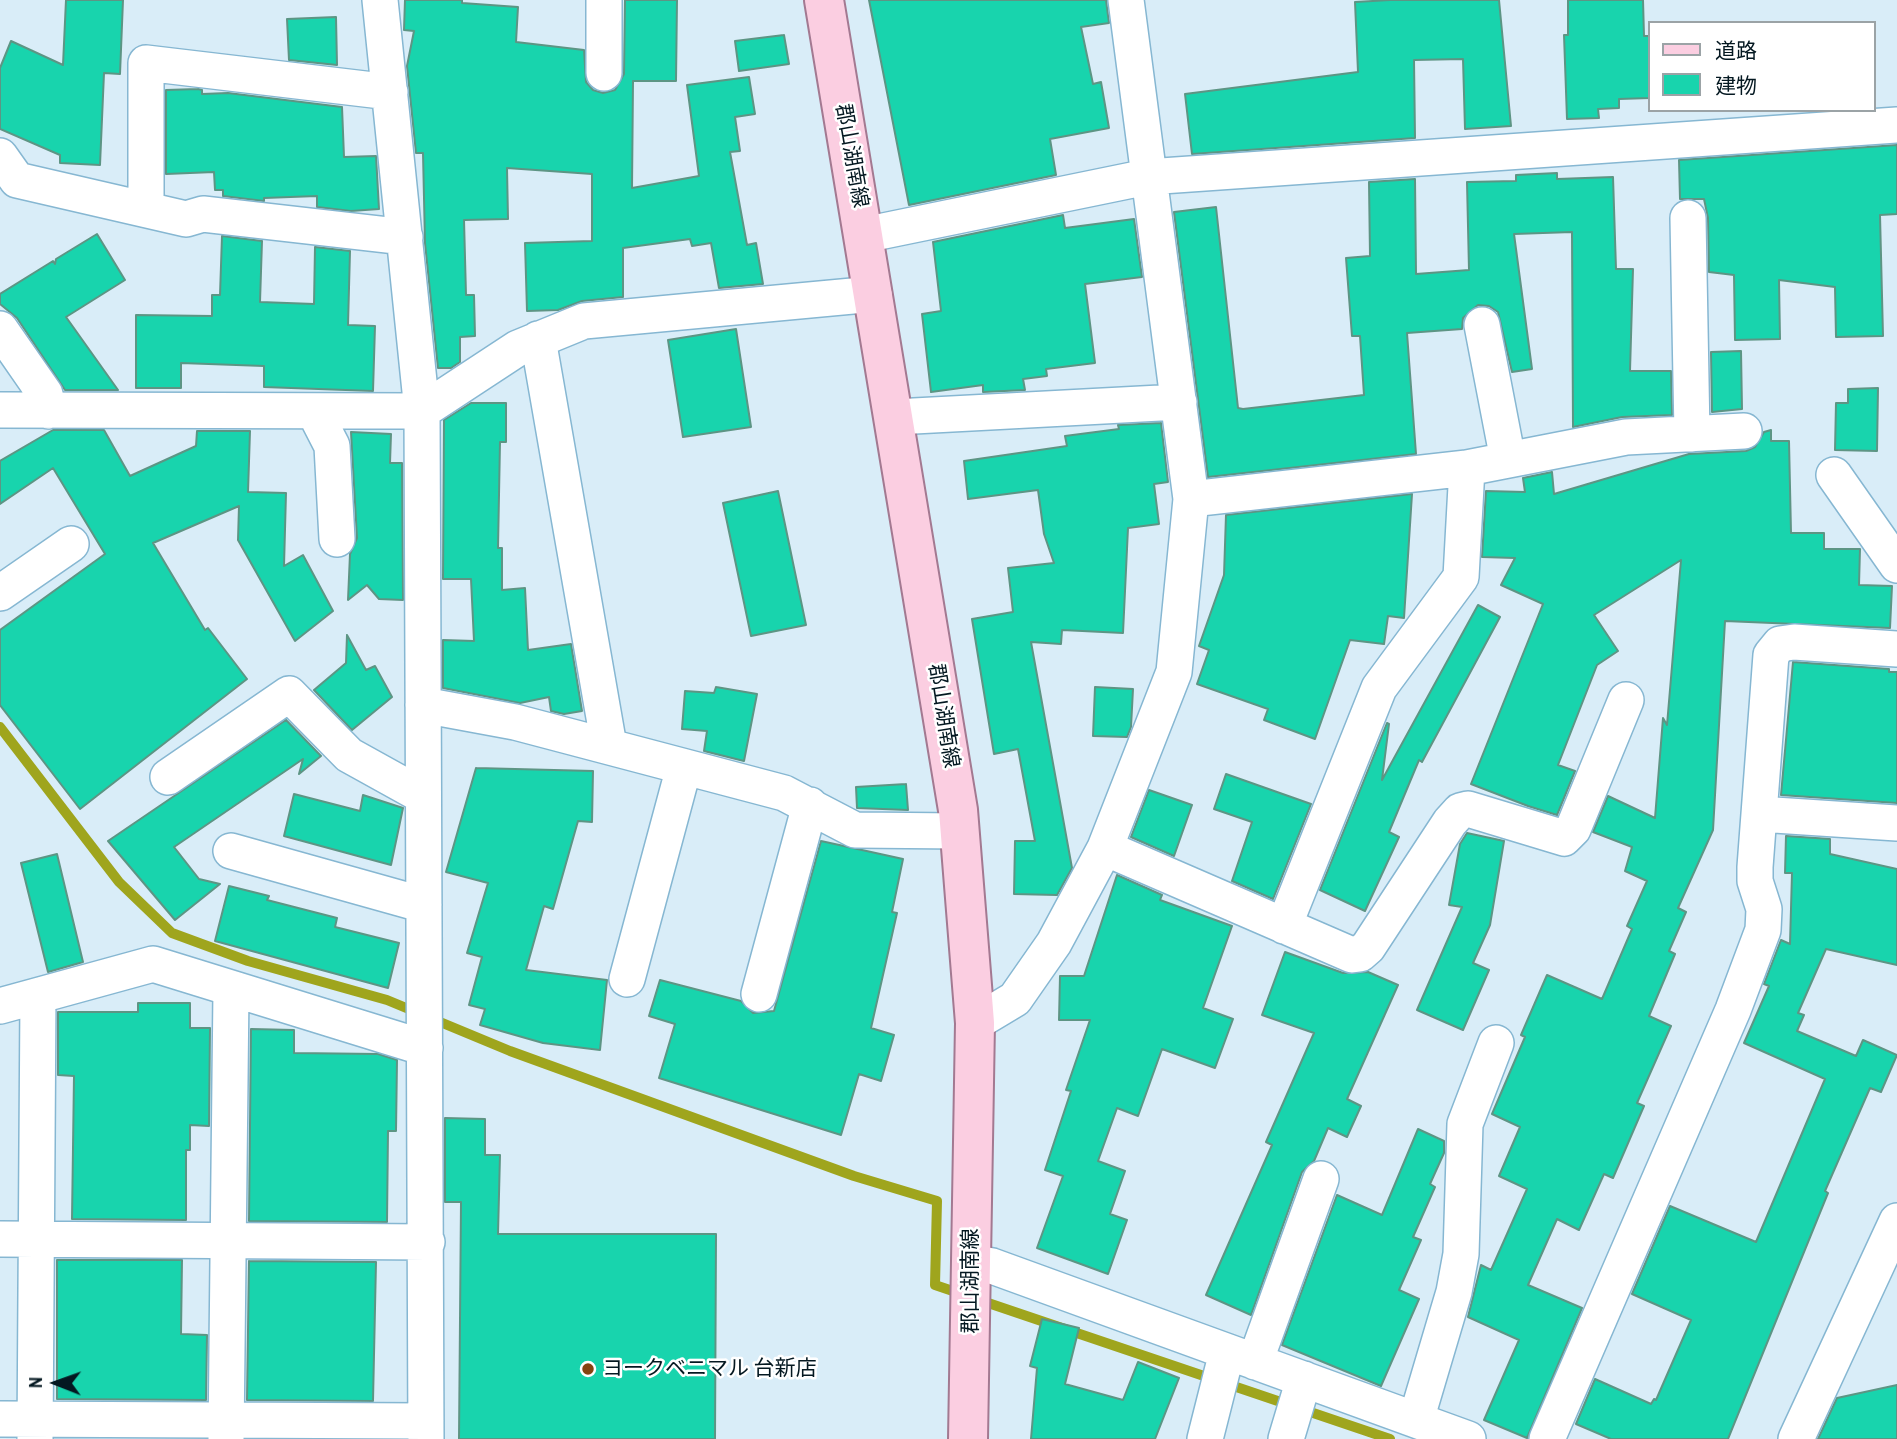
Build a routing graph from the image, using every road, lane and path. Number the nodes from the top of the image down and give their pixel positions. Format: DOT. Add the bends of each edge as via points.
graph roads {
  1 [pos="380,0"];
  2 [pos="604,0"];
  3 [pos="824,0"];
  4 [pos="1126,0"];
  5 [pos="604,73"];
  6 [pos="390,92"];
  7 [pos="1897,125"];
  8 [pos="0,156"];
  9 [pos="1147,177"];
  10 [pos="146,209"];
  11 [pos="1688,218"];
  12 [pos="864,234"];
  13 [pos="405,237"];
  14 [pos="874,294"];
  15 [pos="1482,325"];
  16 [pos="0,329"];
  17 [pos="538,339"];
  18 [pos="1179,402"];
  19 [pos="0,411"];
  20 [pos="48,411"];
  21 [pos="314,411"];
  22 [pos="422,411"];
  23 [pos="895,417"];
  24 [pos="1744,431"];
  25 [pos="1692,434"];
  26 [pos="1508,460"];
  27 [pos="1467,468"];
  28 [pos="1834,475"];
  29 [pos="1191,499"];
  30 [pos="337,539"];
  31 [pos="71,544"];
  32 [pos="1897,565"];
  33 [pos="0,593"];
  34 [pos="1897,649"];
  35 [pos="1626,700"];
  36 [pos="423,705"];
  37 [pos="609,746"];
  38 [pos="684,766"];
  39 [pos="168,777"];
  40 [pos="423,796"];
  41 [pos="810,805"];
  42 [pos="1759,814"];
  43 [pos="1897,823"];
  44 [pos="960,831"];
  45 [pos="1105,848"];
  46 [pos="231,851"];
  47 [pos="424,905"];
  48 [pos="1284,926"];
  49 [pos="627,979"];
  50 [pos="231,990"];
  51 [pos="759,994"];
  52 [pos="38,996"];
  53 [pos="0,1006"];
  54 [pos="975,1023"];
  55 [pos="1496,1043"];
  56 [pos="425,1048"];
  57 [pos="1321,1179"];
  58 [pos="1897,1221"];
  59 [pos="0,1239"];
  60 [pos="37,1240"];
  61 [pos="231,1240"];
  62 [pos="427,1242"];
  63 [pos="971,1262"];
  64 [pos="1241,1357"];
  65 [pos="1304,1379"];
  66 [pos="0,1419"];
  67 [pos="1416,1420"];
  68 [pos="35,1429"];
  69 [pos="226,1429"];
  70 [pos="426,1430"];
  71 [pos="968,1439"];
  72 [pos="1205,1439"];
  73 [pos="1286,1439"];
  74 [pos="1468,1439"];
  75 [pos="1547,1439"];
  76 [pos="1797,1439"];
  1 -- 6 [label="street"];
  2 -- 5 [label="street"];
  3 -- 12 [label="main road, 郡山湖南線"];
  4 -- 9 [label="street"];
  6 -- 10 [label="street" via="146,63"];
  6 -- 13 [label="street"];
  7 -- 9 [label="street"];
  8 -- 10 [label="street" via="17,180"];
  9 -- 12 [label="street"];
  9 -- 18 [label="street"];
  10 -- 13 [label="street" via="186,219 203,214"];
  11 -- 25 [label="street"];
  12 -- 14 [label="main road, 郡山湖南線"];
  13 -- 22 [label="street"];
  14 -- 17 [label="street" via="584,321"];
  14 -- 23 [label="main road, 郡山湖南線"];
  15 -- 26 [label="street"];
  16 -- 20 [label="street" via="45,394"];
  17 -- 22 [label="street"];
  17 -- 37 [label="street"];
  18 -- 23 [label="street"];
  18 -- 29 [label="street"];
  19 -- 20 [label="street"];
  20 -- 21 [label="street"];
  21 -- 22 [label="street"];
  21 -- 30 [label="street" via="332,446"];
  22 -- 36 [label="street"];
  23 -- 44 [label="main road, 郡山湖南線"];
  24 -- 25 [label="street"];
  25 -- 26 [label="street" via="1626,437"];
  26 -- 27 [label="street"];
  27 -- 29 [label="street"];
  27 -- 48 [label="street" via="1461,577 1379,688"];
  28 -- 32 [label="street"];
  29 -- 45 [label="street" via="1174,672"];
  31 -- 33 [label="street"];
  34 -- 42 [label="street" via="1780,644 1771,655"];
  35 -- 48 [label="street" via="1573,829 1564,838 1468,809 1460,811 1360,954 1352,955"];
  36 -- 37 [label="street"];
  36 -- 40 [label="street"];
  37 -- 38 [label="street"];
  38 -- 41 [label="street" via="784,793"];
  38 -- 49 [label="street"];
  39 -- 40 [label="street" via="289,694 349,755"];
  40 -- 47 [label="street"];
  41 -- 44 [label="street" via="864,832"];
  41 -- 51 [label="street"];
  42 -- 43 [label="street"];
  42 -- 75 [label="street" via="1755,881 1765,909 1763,930 1733,1010"];
  44 -- 54 [label="main road, 郡山湖南線"];
  45 -- 48 [label="street"];
  45 -- 54 [label="street" via="1054,943 1015,999"];
  46 -- 47 [label="street"];
  47 -- 56 [label="street"];
  50 -- 52 [label="street" via="153,964"];
  50 -- 56 [label="street"];
  50 -- 61 [label="street"];
  52 -- 53 [label="street"];
  52 -- 60 [label="street"];
  54 -- 63 [label="main road, 郡山湖南線"];
  55 -- 67 [label="street" via="1465,1124 1461,1254"];
  56 -- 62 [label="street"];
  57 -- 64 [label="street"];
  58 -- 76 [label="street"];
  59 -- 60 [label="street"];
  60 -- 61 [label="street"];
  60 -- 68 [label="street"];
  61 -- 62 [label="street"];
  61 -- 69 [label="street"];
  62 -- 70 [label="street"];
  63 -- 64 [label="street"];
  63 -- 71 [label="main road, 郡山湖南線"];
  64 -- 65 [label="street"];
  64 -- 72 [label="street"];
  65 -- 67 [label="street"];
  65 -- 73 [label="street"];
  66 -- 68 [label="street"];
  67 -- 74 [label="street"];
  68 -- 69 [label="street"];
  69 -- 70 [label="street"];
}
